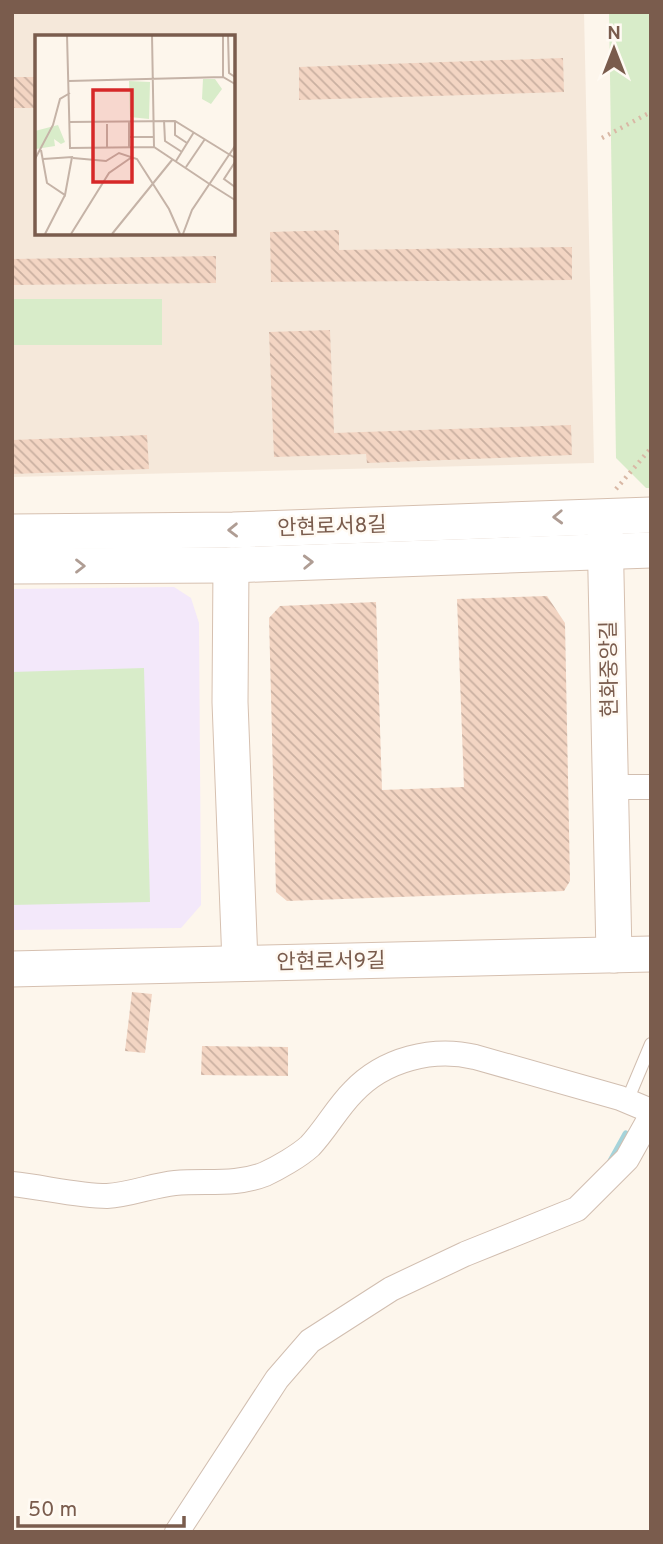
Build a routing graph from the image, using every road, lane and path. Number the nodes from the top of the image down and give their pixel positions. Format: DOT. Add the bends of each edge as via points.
graph roads {
  1 [pos="651,112"];
  2 [pos="602,138"];
  3 [pos="651,448"];
  4 [pos="609,503"];
  5 [pos="651,514"];
  6 [pos="12,532"];
  7 [pos="651,550"];
  8 [pos="607,551"];
  9 [pos="231,565"];
  10 [pos="12,566"];
  11 [pos="612,787"];
  12 [pos="651,787"];
  13 [pos="651,939"];
  14 [pos="614,947"];
  15 [pos="12,950"];
  16 [pos="239,954"];
  17 [pos="651,954"];
  18 [pos="12,969"];
  19 [pos="651,1044"];
  20 [pos="627,1101"];
  21 [pos="651,1114"];
  22 [pos="12,1184"];
  23 [pos="177,1532"];
  1 -- 2 [label="path"];
  3 -- 4 [label="path"];
  4 -- 5 [label="street, 안현로서8길"];
  4 -- 6 [label="street, 안현로서8길, one-way" via="233,530"];
  4 -- 8 [label="street, 현화중앙길"];
  7 -- 8 [label="street, 안현로서8길"];
  9 -- 8 [label="street, 안현로서8길, one-way"];
  8 -- 11 [label="street, 현화중앙길"];
  10 -- 9 [label="street, 안현로서8길, one-way"];
  9 -- 16 [label="street" via="230,702"];
  11 -- 12 [label="street"];
  11 -- 14 [label="street, 현화중앙길"];
  13 -- 14 [label="street, 안현로서9길"];
  14 -- 16 [label="street, 안현로서9길"];
  14 -- 17 [label="street, 안현로서9길"];
  15 -- 16 [label="street, 안현로서9길"];
  16 -- 18 [label="street, 안현로서9길"];
  19 -- 20 [label="lane"];
  20 -- 21 [label="street"];
  20 -- 22 [label="street" via="475,1057 441,1052 410,1058 378,1072 354,1091 308,1147 266,1173 226,1183 172,1183 108,1196"];
  21 -- 23 [label="street" via="627,1159 577,1209 391,1289 310,1341 277,1379"];
}
